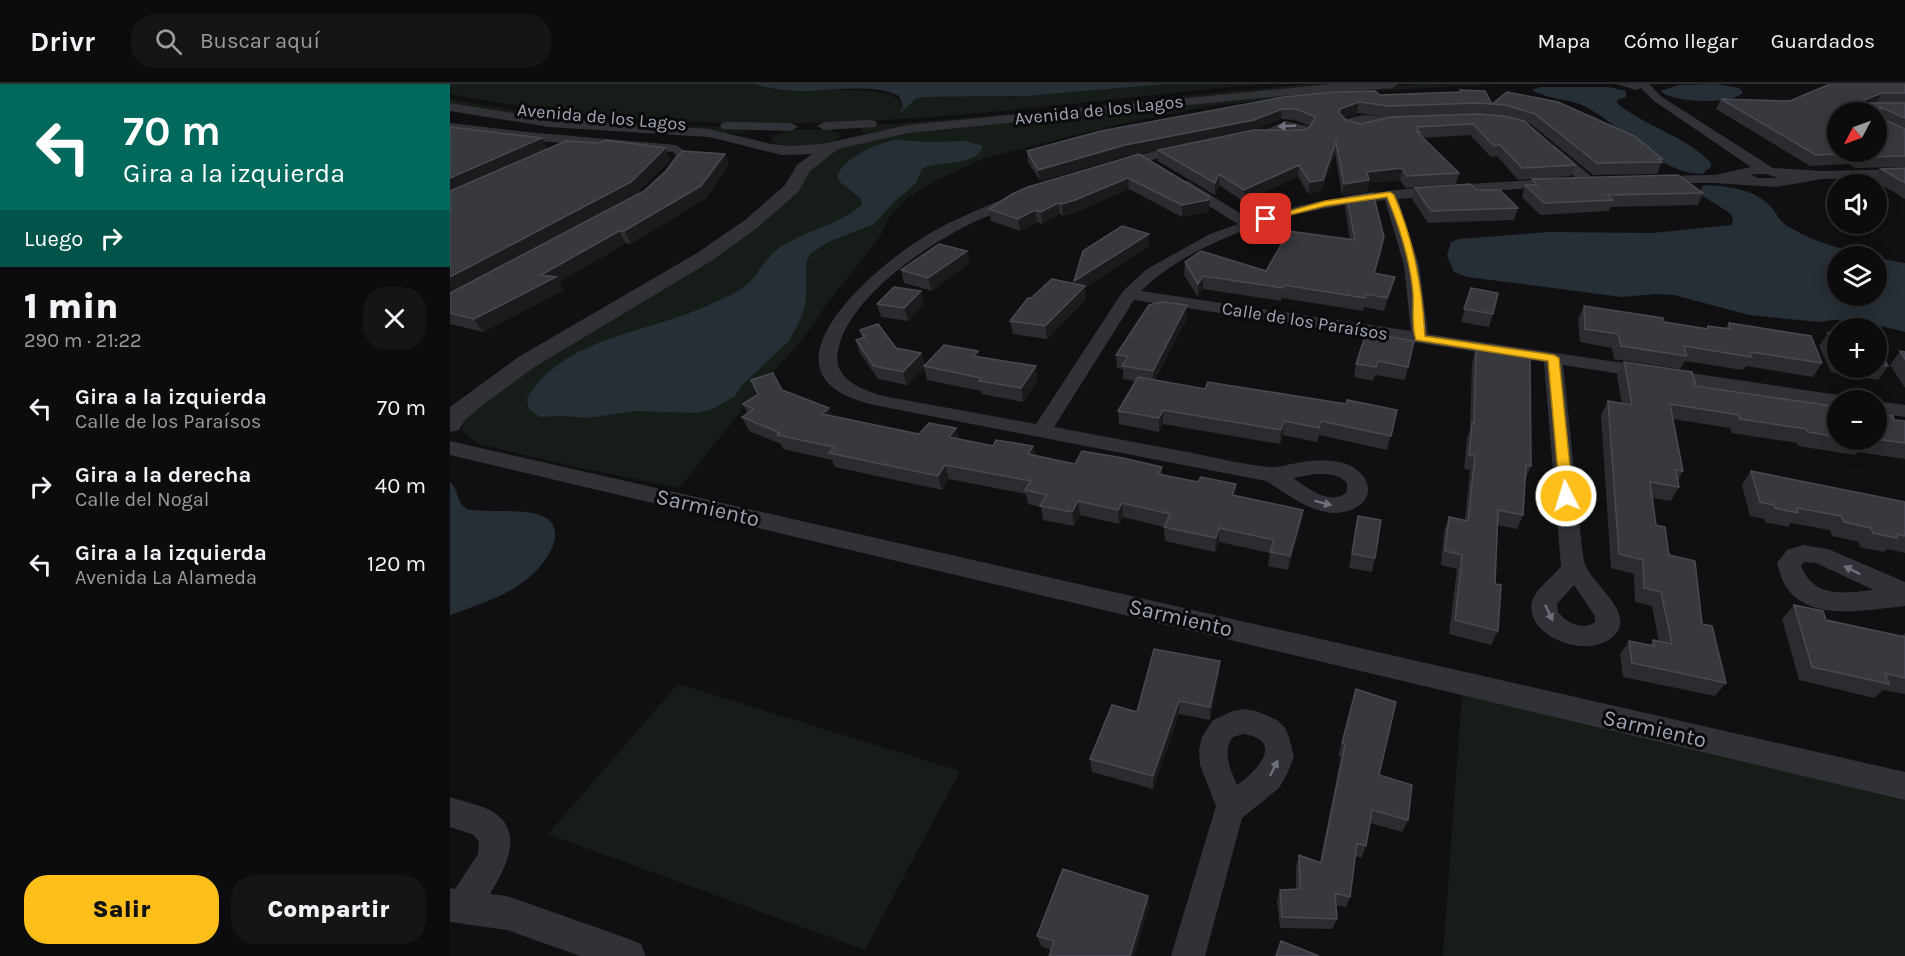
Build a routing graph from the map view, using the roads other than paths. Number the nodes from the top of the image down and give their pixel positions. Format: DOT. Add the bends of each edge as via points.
graph roads {
  1 [pos="1299,84"];
  2 [pos="1392,84"];
  3 [pos="1621,84"];
  4 [pos="1642,85"];
  5 [pos="450,98"];
  6 [pos="450,107"];
  7 [pos="1684,116"];
  8 [pos="1709,118"];
  9 [pos="1420,121"];
  10 [pos="1387,122"];
  11 [pos="450,126"];
  12 [pos="807,126"];
  13 [pos="1261,135"];
  14 [pos="1537,136"];
  15 [pos="1241,138"];
  16 [pos="579,142"];
  17 [pos="840,144"];
  18 [pos="1209,144"];
  19 [pos="762,146"];
  20 [pos="558,152"];
  21 [pos="1141,158"];
  22 [pos="1771,166"];
  23 [pos="1096,170"];
  24 [pos="1750,172"];
  25 [pos="1905,173"];
  26 [pos="1822,176"];
  27 [pos="1635,180"];
  28 [pos="1786,182"];
  29 [pos="659,184"];
  30 [pos="1035,191"];
  31 [pos="1390,195"];
  32 [pos="1248,224"];
  33 [pos="1129,294"];
  34 [pos="1420,338"];
  35 [pos="1554,358"];
  36 [pos="450,399"];
  37 [pos="1827,399"];
  38 [pos="1887,409"];
  39 [pos="1905,411"];
  40 [pos="450,424"];
  41 [pos="1042,431"];
  42 [pos="452,445"];
  43 [pos="1272,475"];
  44 [pos="1573,566"];
  45 [pos="1905,786"];
  46 [pos="1232,807"];
  47 [pos="450,812"];
  48 [pos="457,906"];
  49 [pos="629,956"];
  50 [pos="1188,956"];
  1 -- 12 [label="street, Avenida de los Lagos" via="970,118"];
  2 -- 17 [label="street, Avenida de los Lagos" via="1231,96 905,130"];
  3 -- 4 [label="street"];
  4 -- 7 [label="street"];
  4 -- 24 [label="street" via="1659,110"];
  5 -- 12 [label="street, Avenida de los Lagos" via="597,119"];
  6 -- 19 [label="street, Avenida de los Lagos" via="549,123 709,133"];
  7 -- 8 [label="street"];
  7 -- 24 [label="street"];
  9 -- 10 [label="street"];
  11 -- 16 [label="street"];
  12 -- 17 [label="street" via="846,131 848,139"];
  12 -- 19 [label="street" via="763,135"];
  13 -- 15 [label="street"];
  14 -- 31 [label="street" via="1594,181"];
  16 -- 20 [label="street"];
  16 -- 29 [label="street" via="681,151 681,160"];
  17 -- 19 [label="street, Avenida de los Lagos" via="800,150"];
  17 -- 40 [label="street" via="803,168 792,188 751,224 704,257 528,361 475,399"];
  18 -- 21 [label="street"];
  19 -- 36 [label="street" via="782,165 784,173 760,205 692,254 554,333"];
  21 -- 23 [label="street"];
  21 -- 32 [label="street"];
  22 -- 24 [label="street"];
  22 -- 26 [label="street"];
  22 -- 28 [label="street" via="1788,179"];
  24 -- 27 [label="street" via="1715,179"];
  24 -- 28 [label="street"];
  25 -- 26 [label="street"];
  26 -- 28 [label="street"];
  30 -- 41 [label="street" via="960,223 902,259 848,312 827,359 830,372 854,393"];
  31 -- 32 [label="street" via="1325,204"];
  31 -- 34 [label="street" via="1410,252 1418,293"];
  32 -- 33 [label="street" via="1177,257 1152,272"];
  33 -- 34 [label="street, Calle de los Paraísos"];
  33 -- 41 [label="street"];
  34 -- 35 [label="street, Calle de los Paraísos"];
  35 -- 37 [label="street, Calle de los Paraísos"];
  35 -- 44 [label="street"];
  38 -- 39 [label="street"];
  41 -- 43 [label="street"];
  42 -- 45 [label="street, Sarmiento"];
  46 -- 50 [label="street"];
  47 -- 48 [label="street" via="484,824 495,837 493,859"];
  48 -- 49 [label="street" via="507,913"];
}
